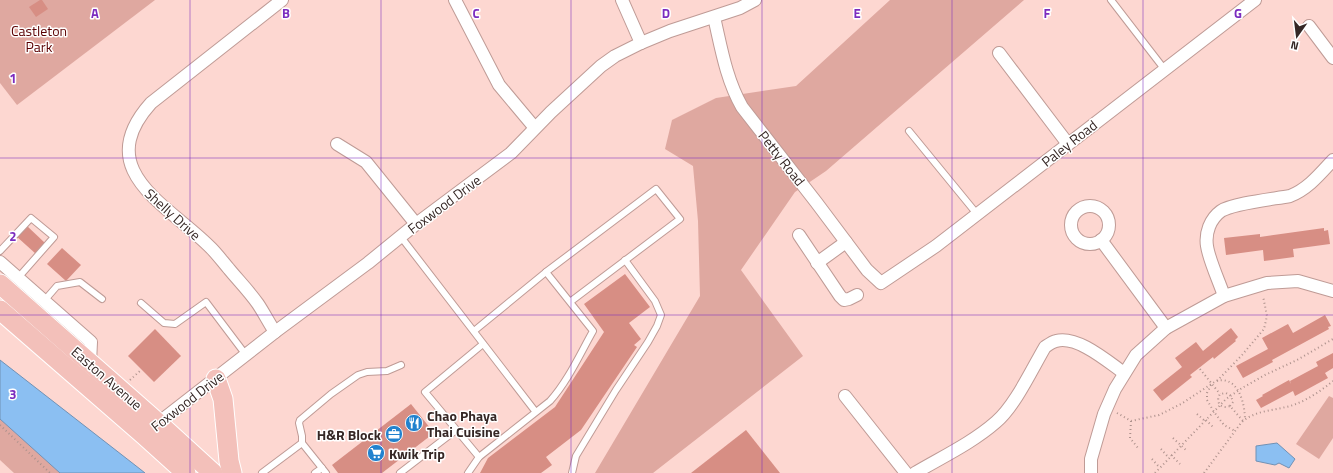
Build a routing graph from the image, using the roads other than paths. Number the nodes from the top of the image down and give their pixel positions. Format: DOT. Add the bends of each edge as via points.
graph roads {
  1 [pos="282,0"];
  2 [pos="455,0"];
  3 [pos="622,0"];
  4 [pos="755,0"];
  5 [pos="1111,0"];
  6 [pos="1255,0"];
  7 [pos="714,17"];
  8 [pos="1309,26"];
  9 [pos="641,43"];
  10 [pos="999,52"];
  11 [pos="1333,58"];
  12 [pos="1165,70"];
  13 [pos="535,128"];
  14 [pos="910,131"];
  15 [pos="337,144"];
  16 [pos="1068,144"];
  17 [pos="1333,160"];
  18 [pos="977,214"];
  19 [pos="416,224"];
  20 [pos="799,235"];
  21 [pos="401,237"];
  22 [pos="1101,240"];
  23 [pos="846,242"];
  24 [pos="0,251"];
  25 [pos="625,260"];
  26 [pos="0,262"];
  27 [pos="817,263"];
  28 [pos="546,272"];
  29 [pos="881,283"];
  30 [pos="9,288"];
  31 [pos="1333,291"];
  32 [pos="857,295"];
  33 [pos="1224,296"];
  34 [pos="102,299"];
  35 [pos="44,301"];
  36 [pos="570,302"];
  37 [pos="141,303"];
  38 [pos="0,310"];
  39 [pos="1166,328"];
  40 [pos="474,331"];
  41 [pos="275,332"];
  42 [pos="484,344"];
  43 [pos="246,355"];
  44 [pos="90,363"];
  45 [pos="401,365"];
  46 [pos="1124,373"];
  47 [pos="216,379"];
  48 [pos="845,396"];
  49 [pos="535,412"];
  50 [pos="158,423"];
  51 [pos="456,430"];
  52 [pos="144,435"];
  53 [pos="302,443"];
  54 [pos="479,457"];
  55 [pos="324,470"];
  56 [pos="186,473"];
  57 [pos="212,473"];
  58 [pos="232,473"];
  59 [pos="262,473"];
  60 [pos="315,473"];
  61 [pos="400,473"];
  62 [pos="468,473"];
  63 [pos="572,473"];
  64 [pos="906,473"];
  65 [pos="915,473"];
  66 [pos="1091,473"];
  1 -- 41 [label="street, Shelly Drive" via="151,103 140,115 128,152 138,181 211,248 257,303"];
  2 -- 13 [label="street" via="499,85"];
  3 -- 9 [label="street"];
  4 -- 7 [label="street, Foxwood Drive"];
  5 -- 12 [label="lane"];
  6 -- 12 [label="street, Paley Road"];
  7 -- 9 [label="street, Foxwood Drive"];
  7 -- 23 [label="street, Petty Road" via="725,65 742,107"];
  8 -- 11 [label="street"];
  9 -- 13 [label="street, Foxwood Drive" via="601,66"];
  10 -- 16 [label="street"];
  12 -- 16 [label="street, Paley Road"];
  13 -- 19 [label="street, Foxwood Drive" via="511,152"];
  14 -- 18 [label="lane"];
  15 -- 19 [label="street" via="366,162"];
  16 -- 18 [label="street, Paley Road"];
  17 -- 33 [label="street" via="1299,193 1234,206 1221,211 1210,223 1206,234 1207,247"];
  18 -- 29 [label="street, Paley Road" via="936,246"];
  19 -- 21 [label="street, Foxwood Drive"];
  20 -- 27 [label="street"];
  21 -- 40 [label="lane"];
  21 -- 41 [label="street, Foxwood Drive"];
  22 -- 39 [label="street"];
  23 -- 27 [label="street"];
  23 -- 29 [label="street, Petty Road" via="867,270"];
  24 -- 30 [label="lane" via="31,218 54,237"];
  25 -- 28 [label="lane" via="680,219 656,189"];
  25 -- 36 [label="lane"];
  25 -- 63 [label="lane" via="655,301 661,315 648,342 582,445"];
  26 -- 30 [label="street"];
  27 -- 32 [label="street" via="844,300"];
  28 -- 36 [label="lane"];
  28 -- 40 [label="lane"];
  30 -- 35 [label="street"];
  30 -- 44 [label="main road, Easton Avenue"];
  31 -- 33 [label="street" via="1298,281 1267,283"];
  33 -- 39 [label="street"];
  34 -- 35 [label="lane" via="80,282 57,286"];
  35 -- 44 [label="street" via="91,342"];
  36 -- 49 [label="lane" via="593,331 556,395"];
  37 -- 43 [label="lane" via="164,323 175,324 206,302"];
  38 -- 52 [label="main road, Easton Avenue"];
  39 -- 46 [label="street" via="1136,355"];
  40 -- 42 [label="lane"];
  41 -- 43 [label="street, Foxwood Drive"];
  42 -- 49 [label="lane"];
  42 -- 51 [label="lane" via="425,392"];
  43 -- 47 [label="street, Foxwood Drive"];
  44 -- 50 [label="main road, Easton Avenue"];
  45 -- 53 [label="lane" via="387,371 358,375 331,394 300,420"];
  46 -- 65 [label="street" via="1088,348 1064,340 1054,341 1045,347 1012,404 997,422 972,440"];
  46 -- 66 [label="street" via="1114,389 1107,408 1091,459"];
  47 -- 50 [label="street, Foxwood Drive"];
  47 -- 58 [label="main road" via="223,399"];
  48 -- 64 [label="street"];
  49 -- 54 [label="lane"];
  50 -- 52 [label="street, Foxwood Drive"];
  50 -- 57 [label="main road, Easton Avenue"];
  51 -- 54 [label="lane"];
  51 -- 61 [label="lane"];
  52 -- 56 [label="main road, Easton Avenue"];
  53 -- 55 [label="lane"];
  53 -- 59 [label="lane"];
  54 -- 62 [label="lane"];
  55 -- 60 [label="lane"];
}
